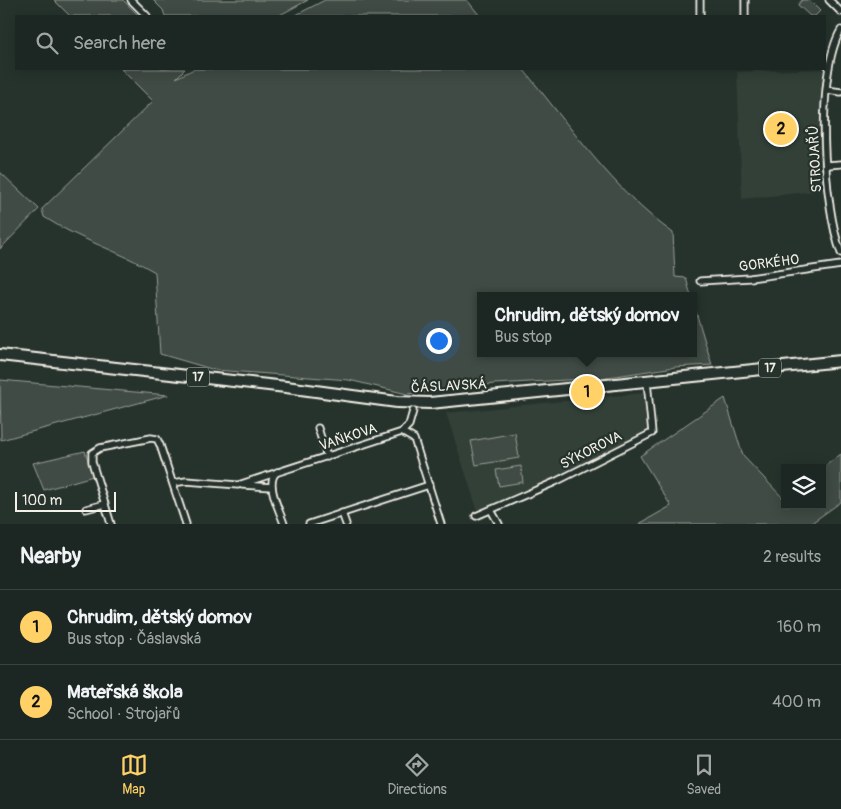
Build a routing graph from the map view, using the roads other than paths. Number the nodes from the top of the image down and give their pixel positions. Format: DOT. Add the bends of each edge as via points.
graph roads {
  1 [pos="131,0"];
  2 [pos="700,0"];
  3 [pos="745,0"];
  4 [pos="829,0"];
  5 [pos="841,12"];
  6 [pos="146,15"];
  7 [pos="700,15"];
  8 [pos="745,15"];
  9 [pos="841,30"];
  10 [pos="827,63"];
  11 [pos="826,90"];
  12 [pos="841,92"];
  13 [pos="841,164"];
  14 [pos="827,165"];
  15 [pos="841,253"];
  16 [pos="841,265"];
  17 [pos="700,281"];
  18 [pos="0,354"];
  19 [pos="841,361"];
  20 [pos="647,381"];
  21 [pos="413,407"];
  22 [pos="318,428"];
  23 [pos="402,432"];
  24 [pos="414,439"];
  25 [pos="327,456"];
  26 [pos="277,472"];
  27 [pos="173,483"];
  28 [pos="238,485"];
  29 [pos="429,485"];
  30 [pos="272,486"];
  31 [pos="105,504"];
  32 [pos="86,510"];
  33 [pos="491,510"];
  34 [pos="342,513"];
  35 [pos="476,516"];
  36 [pos="111,524"];
  37 [pos="186,524"];
  38 [pos="284,524"];
  39 [pos="309,524"];
  40 [pos="346,524"];
  41 [pos="441,524"];
  42 [pos="499,524"];
  1 -- 6 [label="street"];
  2 -- 7 [label="street"];
  3 -- 8 [label="street"];
  4 -- 5 [label="street"];
  9 -- 10 [label="street, STROJAŘŮ"];
  10 -- 11 [label="street, STROJAŘŮ"];
  11 -- 12 [label="street"];
  11 -- 14 [label="street, STROJAŘŮ"];
  13 -- 14 [label="street"];
  14 -- 15 [label="street, STROJAŘŮ" via="831,211"];
  16 -- 17 [label="street, GORKÉHO" via="759,277"];
  18 -- 21 [label="main road, ČÁSLAVSKÁ / 17"];
  19 -- 20 [label="main road, ČÁSLAVSKÁ / 17"];
  20 -- 21 [label="main road, ČÁSLAVSKÁ / 17"];
  20 -- 33 [label="street, SÝKOROVA" via="652,433"];
  21 -- 23 [label="street" via="409,425"];
  21 -- 24 [label="street"];
  22 -- 25 [label="street"];
  23 -- 24 [label="street"];
  23 -- 25 [label="street, VAŇKOVA"];
  24 -- 29 [label="street"];
  25 -- 26 [label="street, VAŇKOVA"];
  26 -- 28 [label="street, VAŇKOVA"];
  26 -- 30 [label="street"];
  27 -- 28 [label="street"];
  27 -- 31 [label="street" via="162,448 156,440 96,449 91,459"];
  27 -- 37 [label="street"];
  28 -- 30 [label="street"];
  29 -- 34 [label="street"];
  29 -- 41 [label="street"];
  30 -- 38 [label="street"];
  31 -- 32 [label="street"];
  31 -- 36 [label="street"];
  33 -- 35 [label="street, SÝKOROVA"];
  33 -- 42 [label="street"];
  34 -- 39 [label="street"];
  34 -- 40 [label="street"];
}
